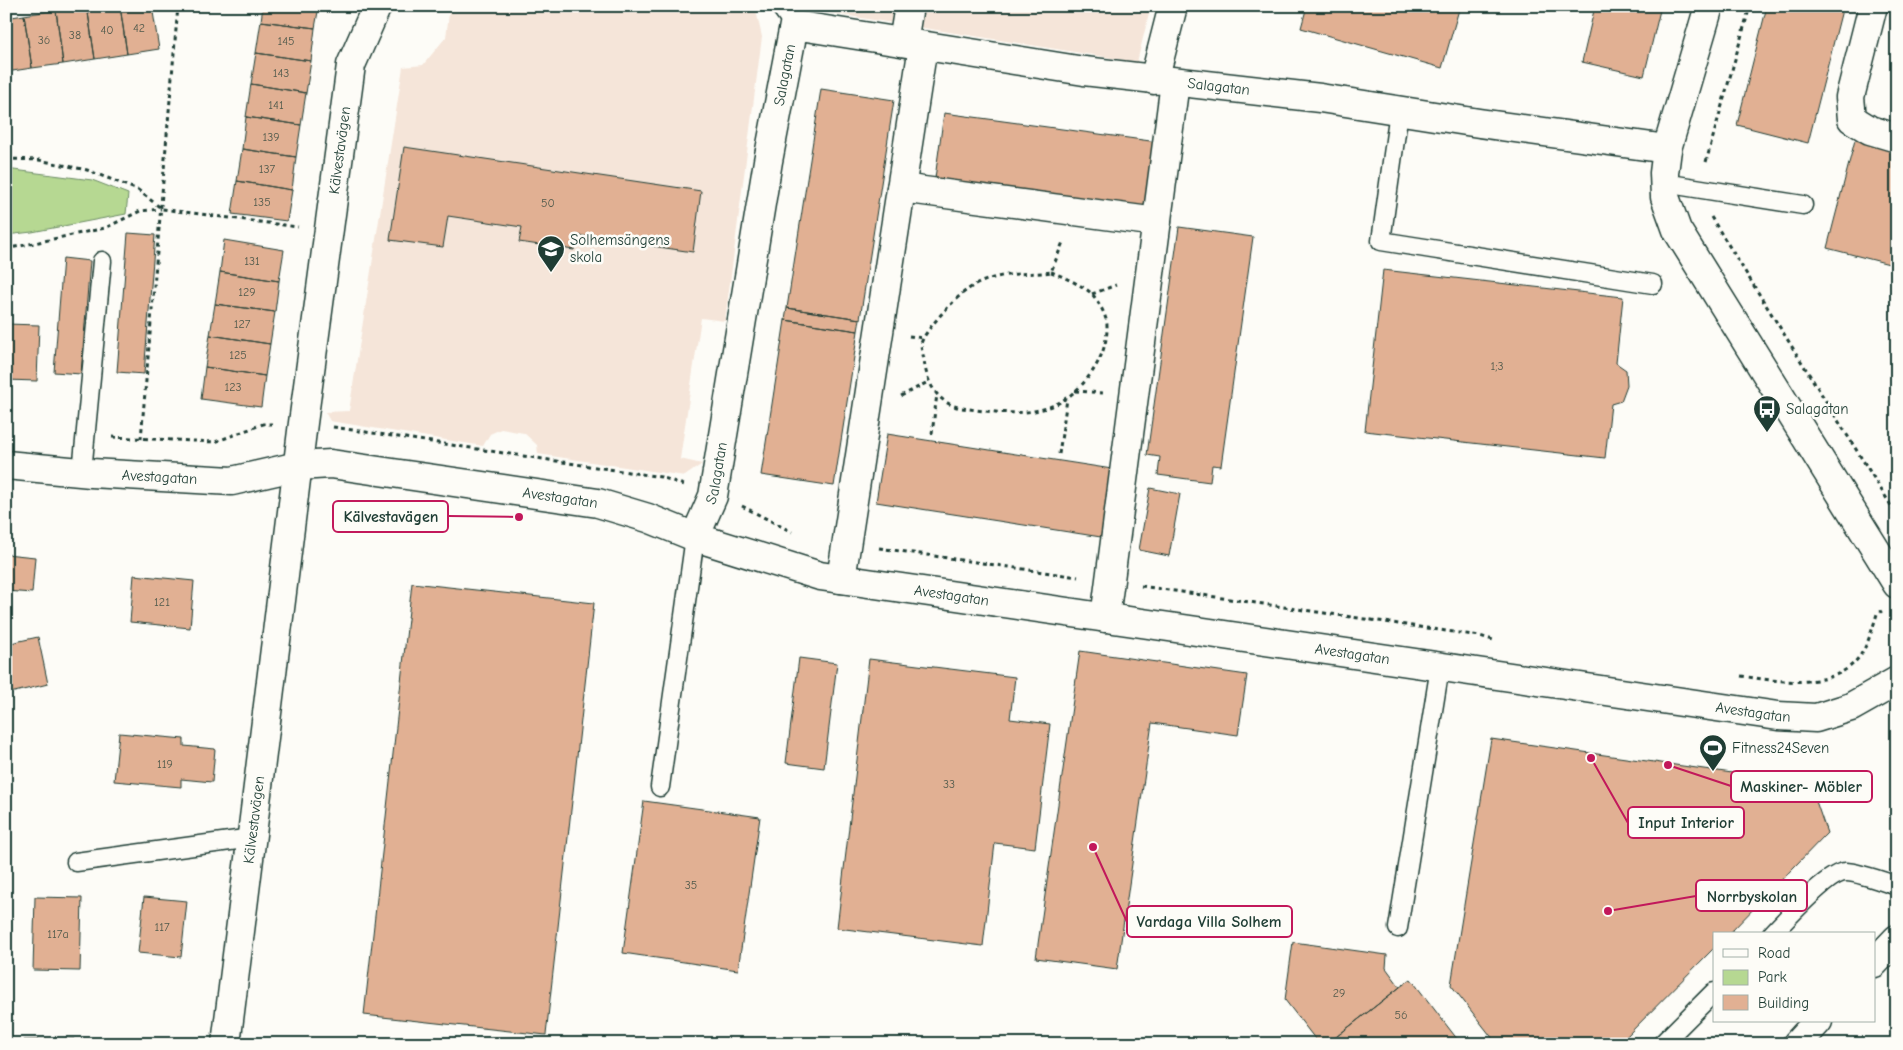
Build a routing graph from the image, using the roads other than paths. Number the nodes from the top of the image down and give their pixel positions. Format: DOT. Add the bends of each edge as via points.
graph roads {
  1 [pos="377,6"];
  2 [pos="909,6"];
  3 [pos="1173,6"];
  4 [pos="1709,6"];
  5 [pos="1873,6"];
  6 [pos="787,15"];
  7 [pos="913,44"];
  8 [pos="1164,81"];
  9 [pos="1399,111"];
  10 [pos="1897,138"];
  11 [pos="1667,149"];
  12 [pos="1664,183"];
  13 [pos="901,188"];
  14 [pos="1803,205"];
  15 [pos="1157,222"];
  16 [pos="102,260"];
  17 [pos="1653,284"];
  18 [pos="6,465"];
  19 [pos="298,466"];
  20 [pos="82,472"];
  21 [pos="695,537"];
  22 [pos="841,579"];
  23 [pos="1897,584"];
  24 [pos="1105,618"];
  25 [pos="1440,667"];
  26 [pos="1897,682"];
  27 [pos="660,787"];
  28 [pos="252,838"];
  29 [pos="76,862"];
  30 [pos="1897,886"];
  31 [pos="1398,928"];
  32 [pos="1774,932"];
  33 [pos="1897,939"];
  34 [pos="1876,960"];
  35 [pos="1713,993"];
  36 [pos="1817,1022"];
  37 [pos="226,1044"];
  38 [pos="1662,1044"];
  39 [pos="1797,1044"];
  1 -- 19 [label="street, Kälvestavägen" via="351,65"];
  2 -- 7 [label="street"];
  3 -- 8 [label="street"];
  4 -- 11 [label="street"];
  5 -- 10 [label="street" via="1850,97 1852,119 1870,130"];
  6 -- 7 [label="street, Salagatan"];
  6 -- 21 [label="street, Salagatan" via="768,161 713,496"];
  7 -- 8 [label="street, Salagatan" via="1084,72"];
  7 -- 13 [label="street"];
  8 -- 9 [label="street, Salagatan" via="1320,98"];
  8 -- 15 [label="street"];
  9 -- 11 [label="street, Salagatan"];
  9 -- 17 [label="lane" via="1381,241"];
  11 -- 12 [label="street"];
  12 -- 14 [label="lane"];
  12 -- 23 [label="street" via="1665,197 1677,230"];
  13 -- 15 [label="street"];
  13 -- 22 [label="street"];
  15 -- 24 [label="street"];
  16 -- 20 [label="lane"];
  18 -- 20 [label="street, Avestagatan"];
  19 -- 20 [label="street, Avestagatan" via="232,482"];
  19 -- 21 [label="street, Avestagatan" via="331,464 598,503"];
  19 -- 28 [label="street, Kälvestavägen"];
  21 -- 22 [label="street, Avestagatan" via="820,576"];
  21 -- 27 [label="lane"];
  22 -- 24 [label="street, Avestagatan"];
  24 -- 25 [label="street, Avestagatan"];
  25 -- 26 [label="street, Avestagatan" via="1778,716 1816,718 1851,707"];
  25 -- 31 [label="lane"];
  28 -- 29 [label="lane"];
  28 -- 37 [label="street, Kälvestavägen"];
  30 -- 32 [label="lane" via="1846,872 1836,874"];
  33 -- 34 [label="street"];
  35 -- 38 [label="lane"];
  36 -- 39 [label="street"];
}
